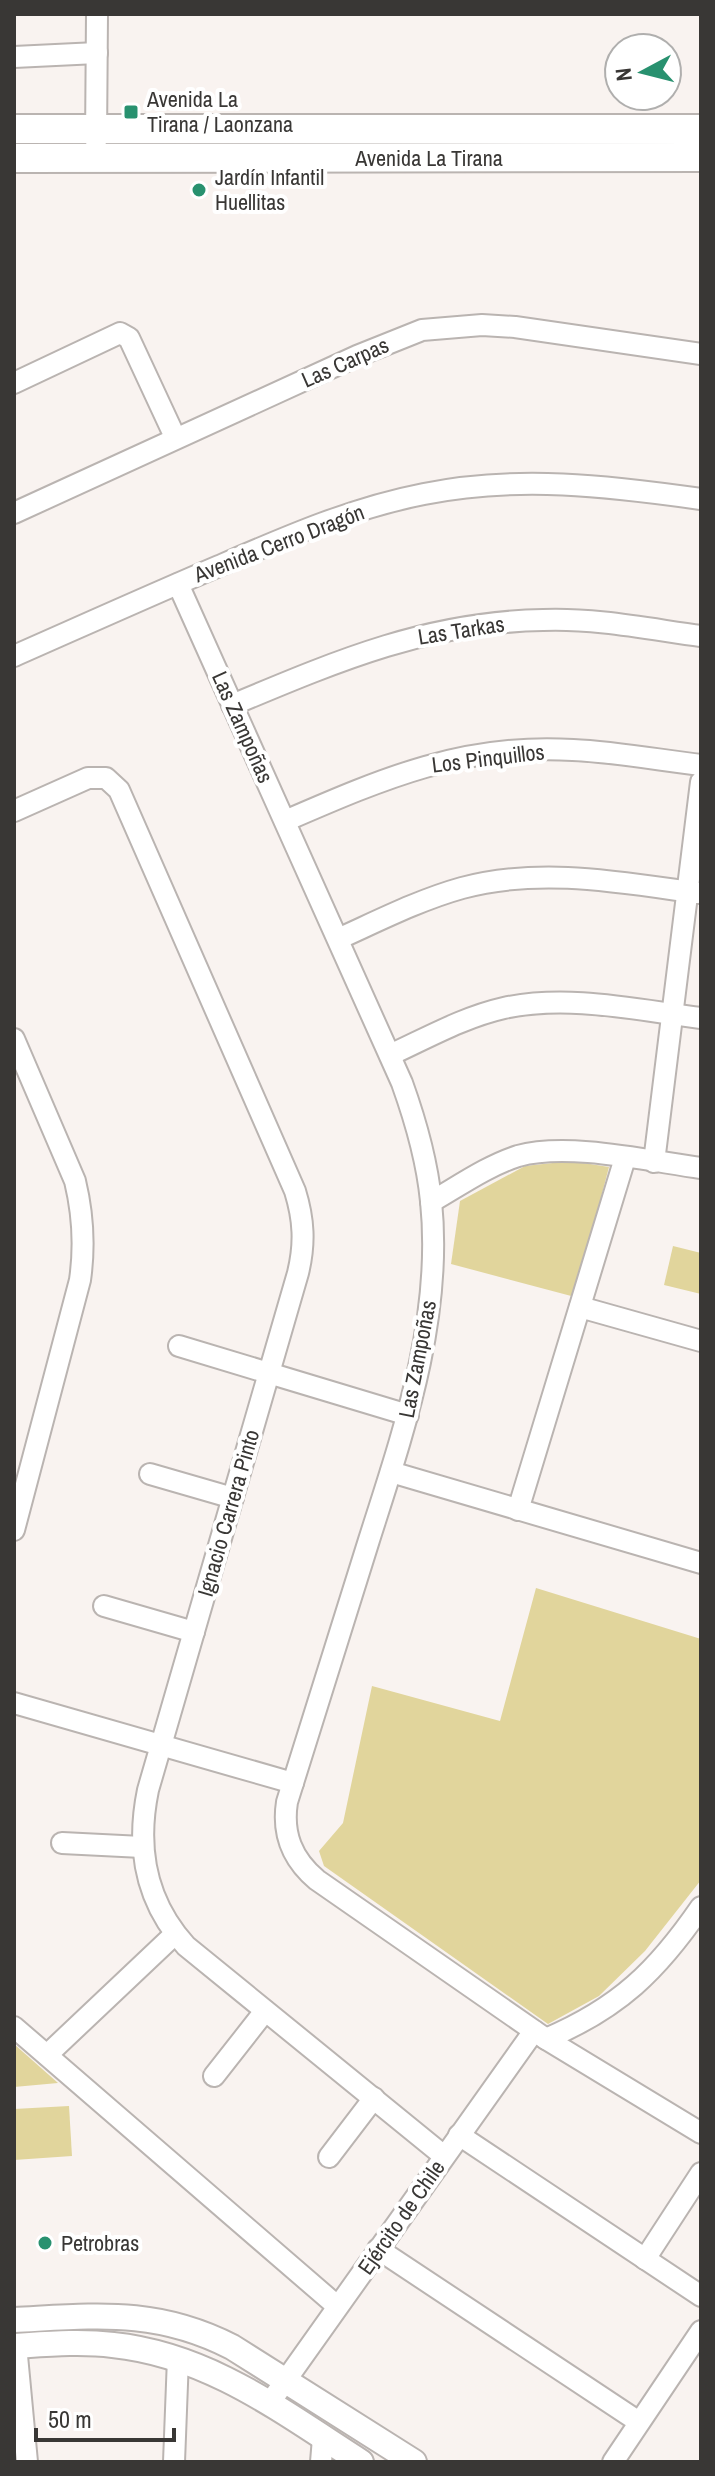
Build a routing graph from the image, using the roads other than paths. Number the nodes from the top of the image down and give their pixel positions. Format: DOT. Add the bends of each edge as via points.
graph roads {
  1 [pos="97,14"];
  2 [pos="97,53"];
  3 [pos="14,57"];
  4 [pos="14,129"];
  5 [pos="96,129"];
  6 [pos="701,129"];
  7 [pos="701,157"];
  8 [pos="14,158"];
  9 [pos="96,158"];
  10 [pos="701,354"];
  11 [pos="14,383"];
  12 [pos="175,437"];
  13 [pos="701,499"];
  14 [pos="14,513"];
  15 [pos="178,584"];
  16 [pos="701,636"];
  17 [pos="14,656"];
  18 [pos="232,705"];
  19 [pos="701,765"];
  20 [pos="701,782"];
  21 [pos="14,811"];
  22 [pos="285,821"];
  23 [pos="694,893"];
  24 [pos="338,939"];
  25 [pos="672,1015"];
  26 [pos="701,1018"];
  27 [pos="14,1039"];
  28 [pos="390,1055"];
  29 [pos="625,1158"];
  30 [pos="654,1162"];
  31 [pos="701,1168"];
  32 [pos="431,1202"];
  33 [pos="580,1307"];
  34 [pos="701,1341"];
  35 [pos="179,1346"];
  36 [pos="269,1372"];
  37 [pos="408,1415"];
  38 [pos="391,1472"];
  39 [pos="150,1474"];
  40 [pos="233,1498"];
  41 [pos="518,1510"];
  42 [pos="14,1530"];
  43 [pos="701,1563"];
  44 [pos="104,1606"];
  45 [pos="194,1632"];
  46 [pos="14,1703"];
  47 [pos="161,1745"];
  48 [pos="293,1783"];
  49 [pos="62,1843"];
  50 [pos="142,1847"];
  51 [pos="701,1907"];
  52 [pos="175,1934"];
  53 [pos="265,2011"];
  54 [pos="14,2027"];
  55 [pos="540,2035"];
  56 [pos="47,2055"];
  57 [pos="214,2076"];
  58 [pos="374,2098"];
  59 [pos="701,2133"];
  60 [pos="459,2135"];
  61 [pos="444,2156"];
  62 [pos="329,2157"];
  63 [pos="701,2173"];
  64 [pos="378,2249"];
  65 [pos="645,2259"];
  66 [pos="701,2296"];
  67 [pos="337,2306"];
  68 [pos="14,2320"];
  69 [pos="701,2331"];
  70 [pos="15,2346"];
  71 [pos="178,2358"];
  72 [pos="285,2380"];
  73 [pos="270,2404"];
  74 [pos="639,2422"];
  75 [pos="322,2450"];
  76 [pos="27,2462"];
  77 [pos="174,2462"];
  78 [pos="361,2462"];
  79 [pos="414,2462"];
  80 [pos="613,2462"];
  1 -- 2 [label="street"];
  2 -- 3 [label="street"];
  2 -- 5 [label="street"];
  4 -- 5 [label="highway, Avenida La Tirana"];
  5 -- 6 [label="highway, Avenida La Tirana"];
  5 -- 9 [label="street"];
  7 -- 9 [label="highway, Avenida La Tirana"];
  8 -- 9 [label="highway, Avenida La Tirana"];
  10 -- 12 [label="street, Las Carpas" via="515,327 441,327 383,345"];
  11 -- 12 [label="street" via="120,333 129,338"];
  12 -- 14 [label="street, Las Carpas"];
  13 -- 15 [label="street, Avenida Cerro Dragón" via="552,484 425,494 303,529"];
  15 -- 17 [label="street, Avenida Cerro Dragón"];
  15 -- 18 [label="street, Las Zampoñas"];
  16 -- 18 [label="street, Las Tarkas" via="575,620 483,624 360,653"];
  18 -- 22 [label="street, Las Zampoñas"];
  19 -- 22 [label="street, Los Pinquillos" via="571,750 488,754 396,775"];
  20 -- 23 [label="street"];
  21 -- 36 [label="street, Ignacio Carrera Pinto" via="88,778 106,778 119,790 300,1209 302,1257"];
  22 -- 24 [label="street, Las Zampoñas"];
  23 -- 24 [label="street" via="555,876 507,879 436,897"];
  23 -- 25 [label="street"];
  24 -- 28 [label="street, Las Zampoñas"];
  25 -- 26 [label="street"];
  25 -- 28 [label="street" via="565,1003 523,1005 474,1017"];
  25 -- 30 [label="street"];
  27 -- 42 [label="street" via="75,1181 84,1238 80,1280"];
  28 -- 32 [label="street, Las Zampoñas" via="421,1141"];
  29 -- 30 [label="street"];
  29 -- 32 [label="street" via="561,1151 518,1156"];
  29 -- 33 [label="street"];
  30 -- 31 [label="street"];
  32 -- 37 [label="street, Las Zampoñas" via="429,1310"];
  33 -- 34 [label="street"];
  33 -- 41 [label="street"];
  35 -- 36 [label="street"];
  36 -- 37 [label="street"];
  36 -- 40 [label="street, Ignacio Carrera Pinto"];
  37 -- 38 [label="street, Las Zampoñas"];
  38 -- 41 [label="street"];
  38 -- 48 [label="street, Las Zampoñas"];
  39 -- 40 [label="street"];
  40 -- 45 [label="street, Ignacio Carrera Pinto"];
  41 -- 43 [label="street"];
  44 -- 45 [label="street"];
  45 -- 47 [label="street, Ignacio Carrera Pinto"];
  46 -- 47 [label="street"];
  47 -- 48 [label="street"];
  47 -- 50 [label="street, Ignacio Carrera Pinto" via="144,1810"];
  48 -- 55 [label="street, Las Zampoñas" via="285,1825 290,1847 306,1871"];
  49 -- 50 [label="street"];
  50 -- 52 [label="street, Ignacio Carrera Pinto" via="152,1893"];
  51 -- 55 [label="street, Ejército de Chile" via="664,1957 623,1996 581,2023"];
  52 -- 53 [label="street, Ignacio Carrera Pinto"];
  52 -- 56 [label="street"];
  53 -- 57 [label="street"];
  53 -- 58 [label="street, Ignacio Carrera Pinto"];
  54 -- 56 [label="street"];
  55 -- 59 [label="street, Las Zampoñas"];
  55 -- 60 [label="street, Ejército de Chile"];
  56 -- 67 [label="street"];
  58 -- 61 [label="street, Ignacio Carrera Pinto"];
  58 -- 62 [label="street"];
  60 -- 61 [label="street, Ejército de Chile"];
  60 -- 65 [label="street"];
  61 -- 64 [label="street, Ejército de Chile"];
  63 -- 65 [label="street"];
  64 -- 67 [label="street, Ejército de Chile"];
  64 -- 74 [label="street"];
  65 -- 66 [label="street"];
  67 -- 72 [label="street, Ejército de Chile"];
  68 -- 72 [label="main road" via="103,2315 162,2321 217,2339"];
  69 -- 74 [label="street"];
  70 -- 71 [label="main road" via="100,2344"];
  70 -- 76 [label="street"];
  71 -- 73 [label="main road" via="223,2376"];
  71 -- 77 [label="street"];
  72 -- 73 [label="street, Ejército de Chile"];
  72 -- 79 [label="main road"];
  73 -- 75 [label="main road"];
  74 -- 80 [label="street"];
  75 -- 78 [label="main road"];
}
